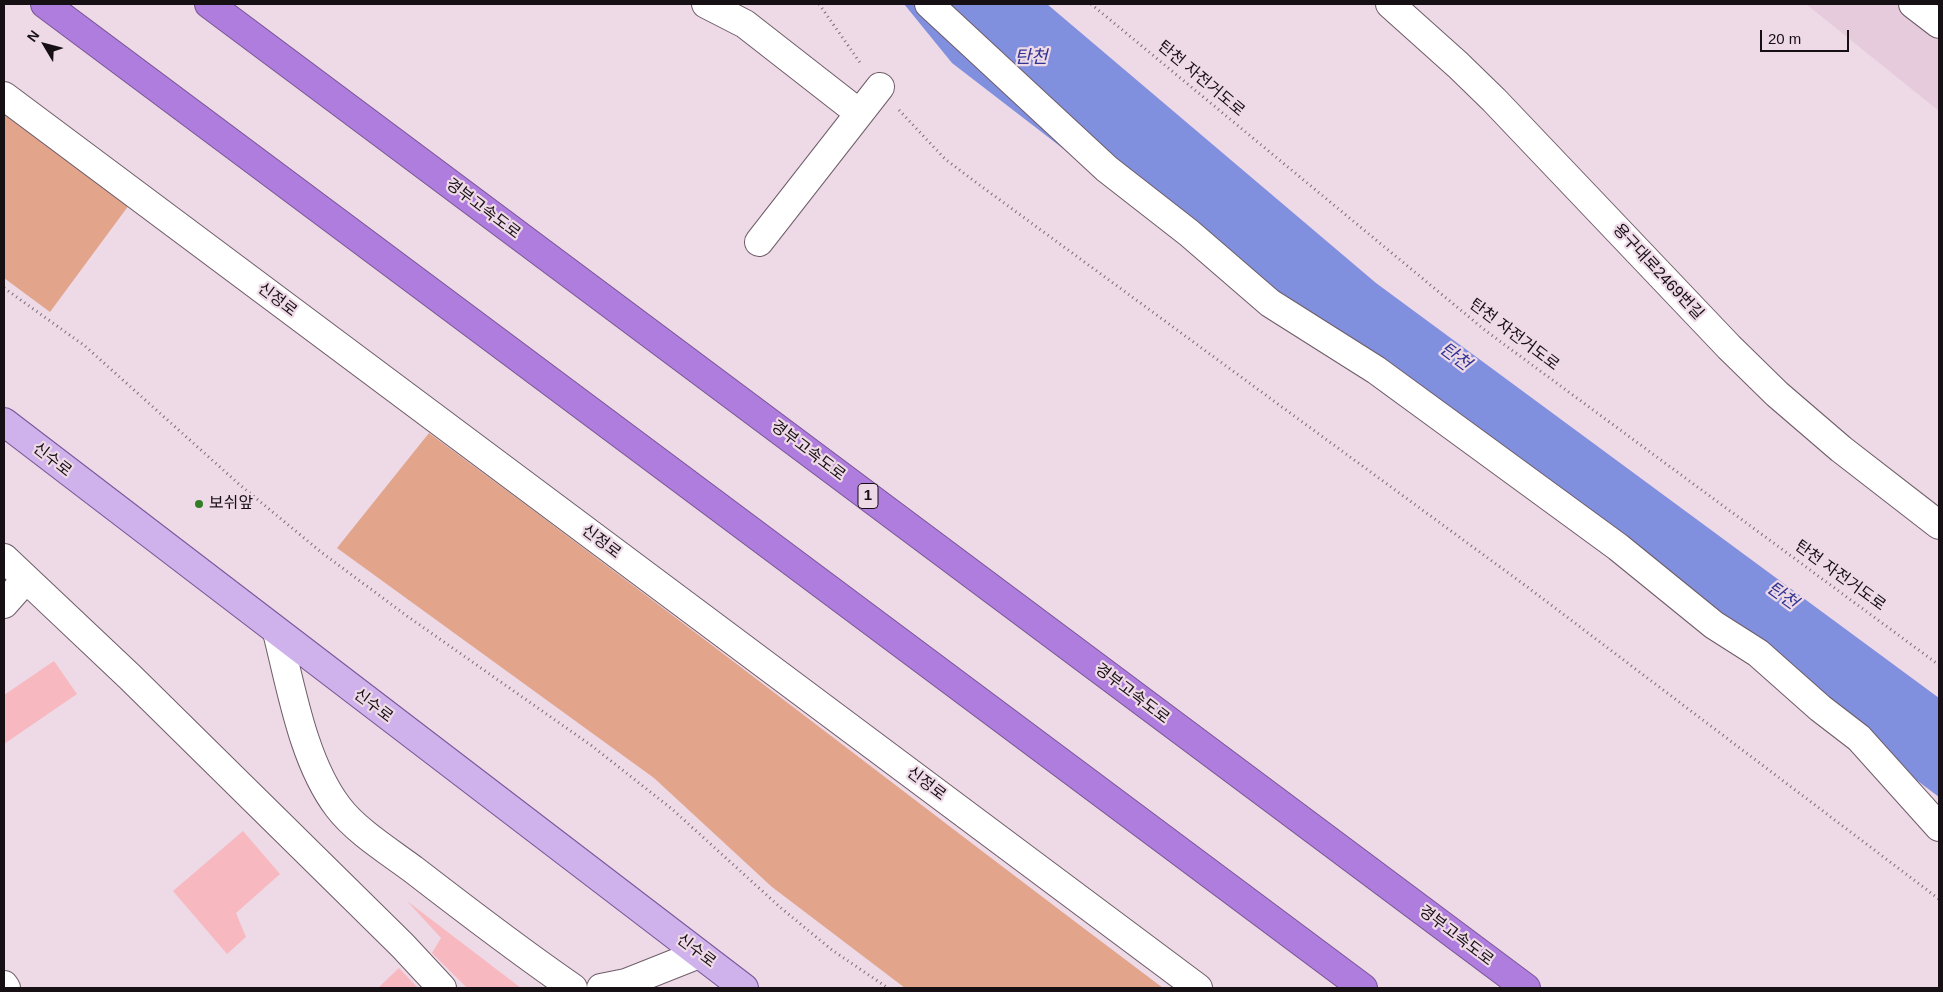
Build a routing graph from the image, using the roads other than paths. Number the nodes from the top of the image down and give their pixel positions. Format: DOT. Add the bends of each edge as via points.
graph roads {
  1 [pos="46,4"];
  2 [pos="209,4"];
  3 [pos="706,4"];
  4 [pos="929,4"];
  5 [pos="1390,4"];
  6 [pos="1913,4"];
  7 [pos="1939,24"];
  8 [pos="880,87"];
  9 [pos="4,96"];
  10 [pos="859,114"];
  11 [pos="759,242"];
  12 [pos="4,422"];
  13 [pos="1939,526"];
  14 [pos="4,558"];
  15 [pos="26,579"];
  16 [pos="4,604"];
  17 [pos="277,632"];
  18 [pos="1939,827"];
  19 [pos="699,954"];
  20 [pos="442,988"];
  21 [pos="573,988"];
  22 [pos="601,988"];
  23 [pos="744,988"];
  24 [pos="1198,988"];
  25 [pos="1363,988"];
  26 [pos="1526,988"];
  1 -- 25 [label="highway"];
  2 -- 26 [label="highway, 경부고속도로 / 1"];
  3 -- 10 [label="street" via="745,24"];
  4 -- 18 [label="street" via="1108,169 1270,303 1376,370 1618,547 1714,625 1758,653 1820,708 1860,738"];
  5 -- 13 [label="street, 용구대로2469번길" via="1494,100 1778,394 1841,449"];
  6 -- 7 [label="street"];
  8 -- 10 [label="street"];
  9 -- 24 [label="street, 신정로"];
  10 -- 11 [label="street"];
  12 -- 17 [label="main road, 신수로"];
  14 -- 15 [label="street"];
  15 -- 16 [label="street"];
  15 -- 20 [label="street" via="144,691"];
  17 -- 19 [label="main road, 신수로"];
  17 -- 21 [label="street" via="302,731 339,808 377,842 524,955"];
  19 -- 22 [label="street" via="626,982"];
  19 -- 23 [label="main road, 신수로"];
}
